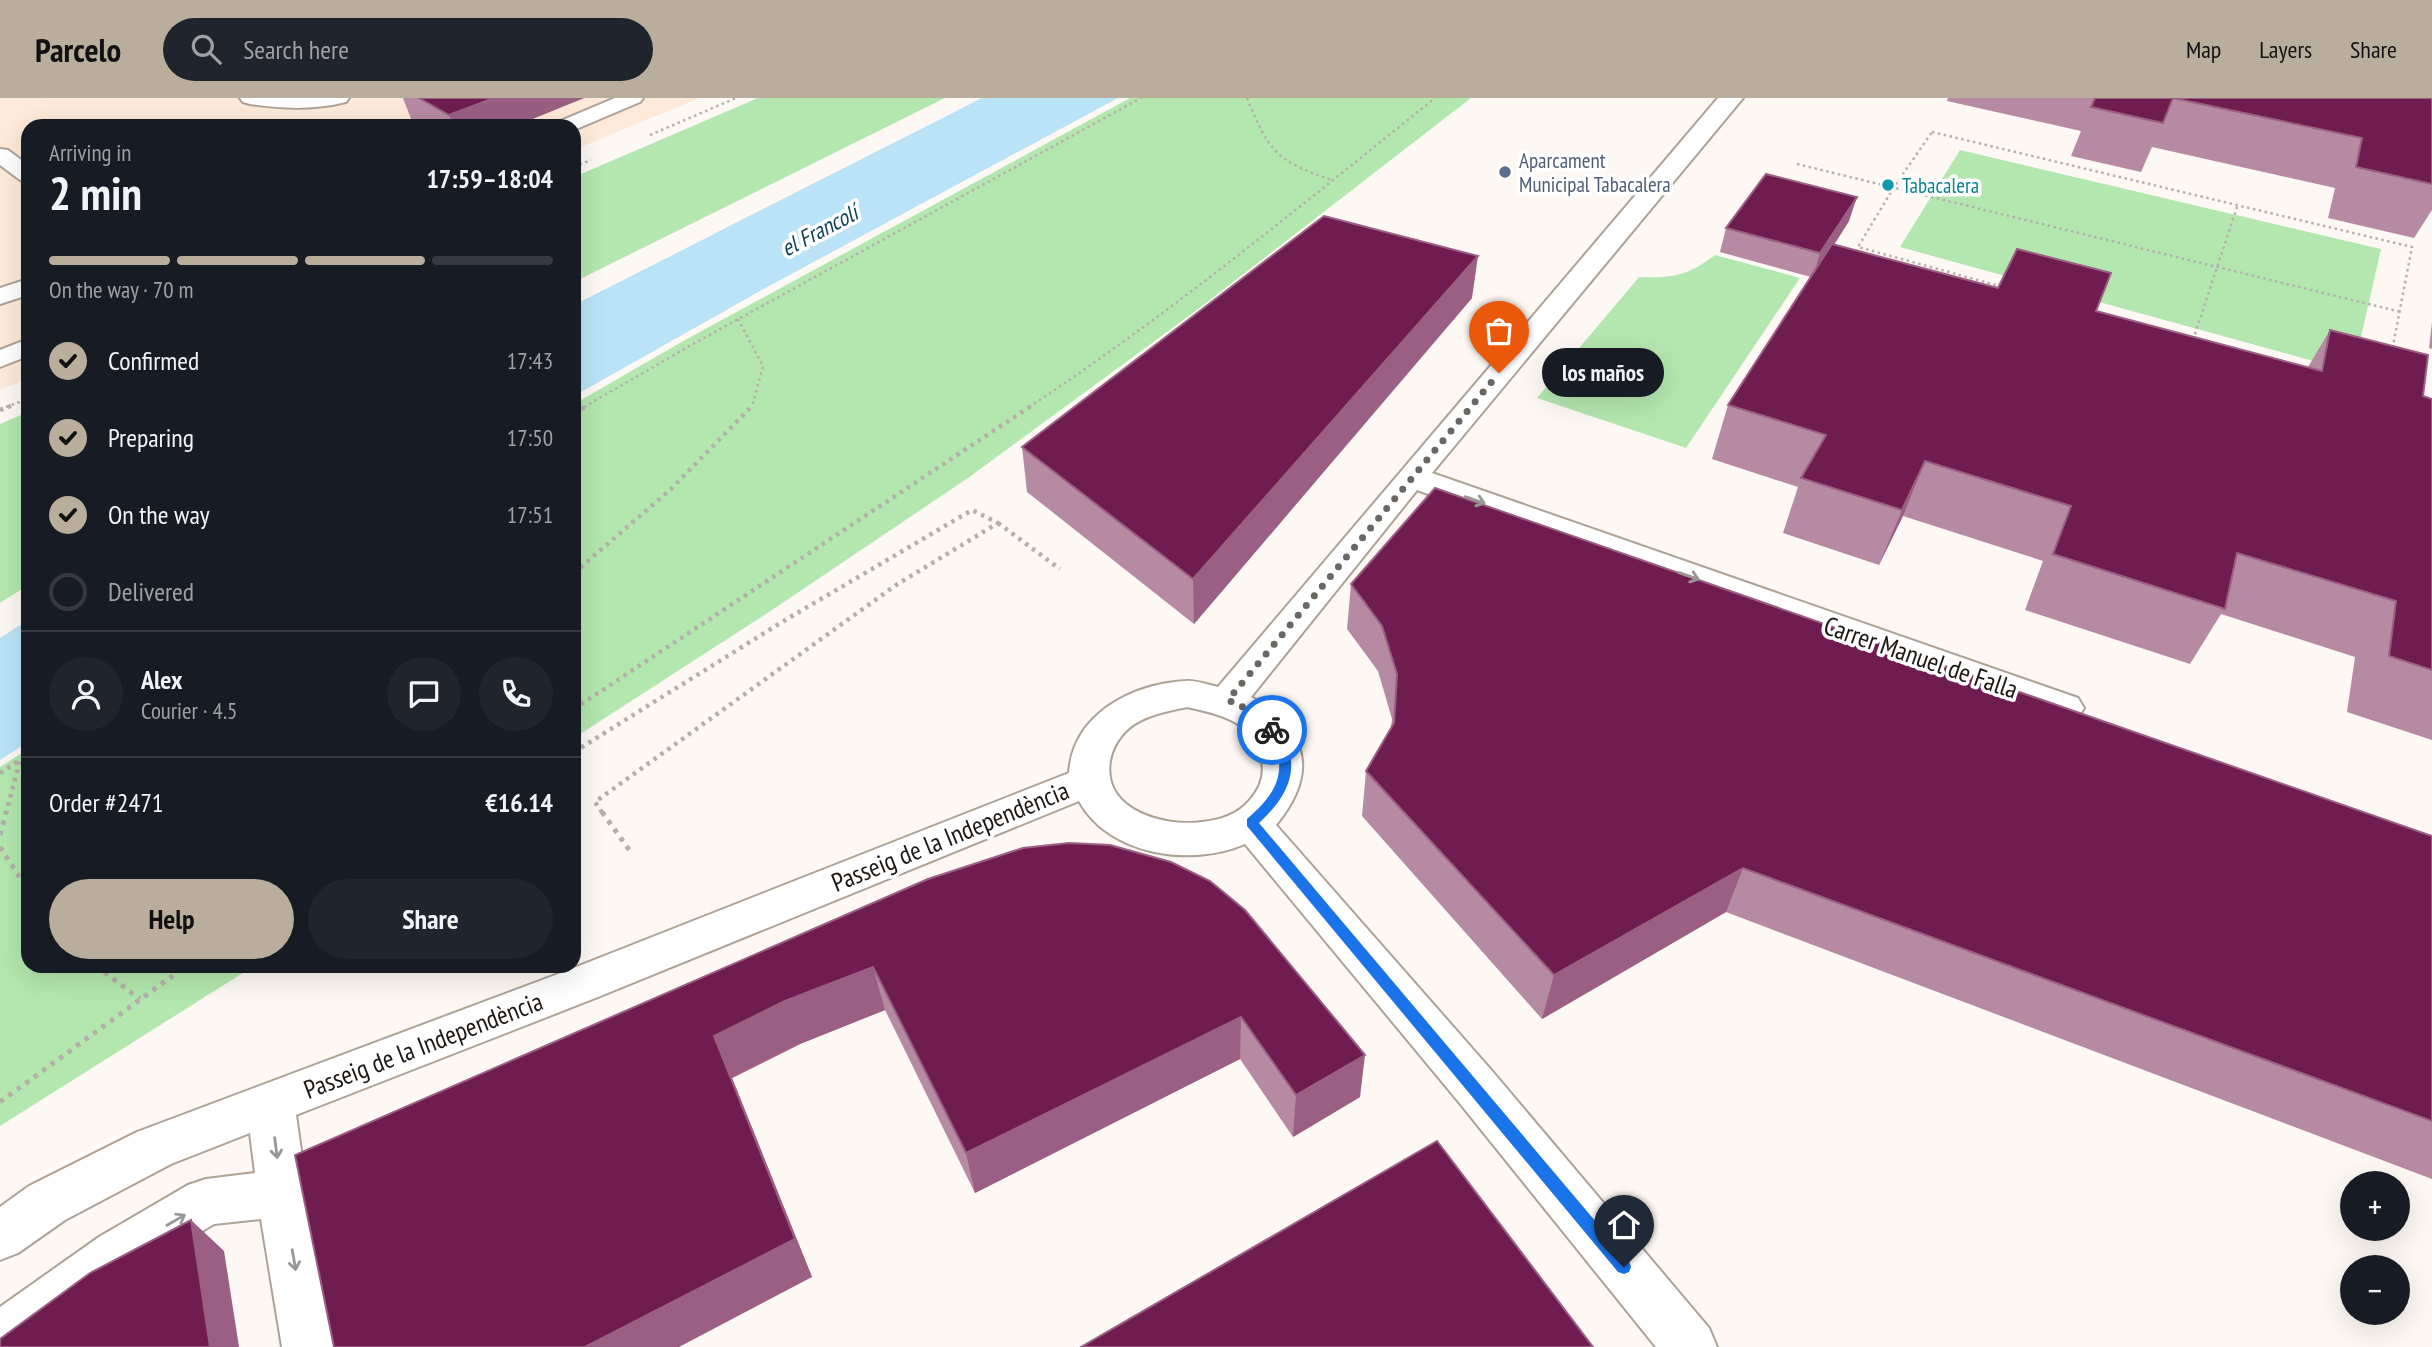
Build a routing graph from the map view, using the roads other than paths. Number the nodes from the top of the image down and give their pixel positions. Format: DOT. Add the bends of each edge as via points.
graph roads {
  1 [pos="250,98"];
  2 [pos="339,98"];
  3 [pos="633,98"];
  4 [pos="1731,98"];
  5 [pos="581,119"];
  6 [pos="0,155"];
  7 [pos="21,169"];
  8 [pos="21,289"];
  9 [pos="0,297"];
  10 [pos="21,350"];
  11 [pos="0,359"];
  12 [pos="1410,477"];
  13 [pos="1228,700"];
  14 [pos="2092,717"];
  15 [pos="1089,780"];
  16 [pos="1251,822"];
  17 [pos="271,1103"];
  18 [pos="282,1193"];
  19 [pos="0,1236"];
  20 [pos="0,1339"];
  21 [pos="309,1347"];
  22 [pos="1690,1347"];
  1 -- 2 [label="lane" via="277,103"];
  3 -- 5 [label="lane"];
  4 -- 12 [label="street"];
  6 -- 7 [label="lane"];
  8 -- 9 [label="lane"];
  10 -- 11 [label="lane"];
  12 -- 13 [label="street"];
  12 -- 14 [label="street, Carrer Manuel de Falla, one-way"];
  13 -- 15 [label="street" via="1168,695 1131,707 1111,720 1096,738 1088,759"];
  13 -- 16 [label="street" via="1265,722 1278,737 1284,755 1286,773 1279,792"];
  15 -- 16 [label="street" via="1107,811 1142,833 1198,839 1232,832"];
  15 -- 17 [label="street, Passeig de la Independència" via="582,984"];
  16 -- 22 [label="street"];
  17 -- 18 [label="street, one-way"];
  17 -- 19 [label="street, Passeig de la Independència" via="154,1148 47,1203"];
  20 -- 18 [label="street, one-way" via="117,1254 206,1202"];
  18 -- 21 [label="street, one-way"];
}
